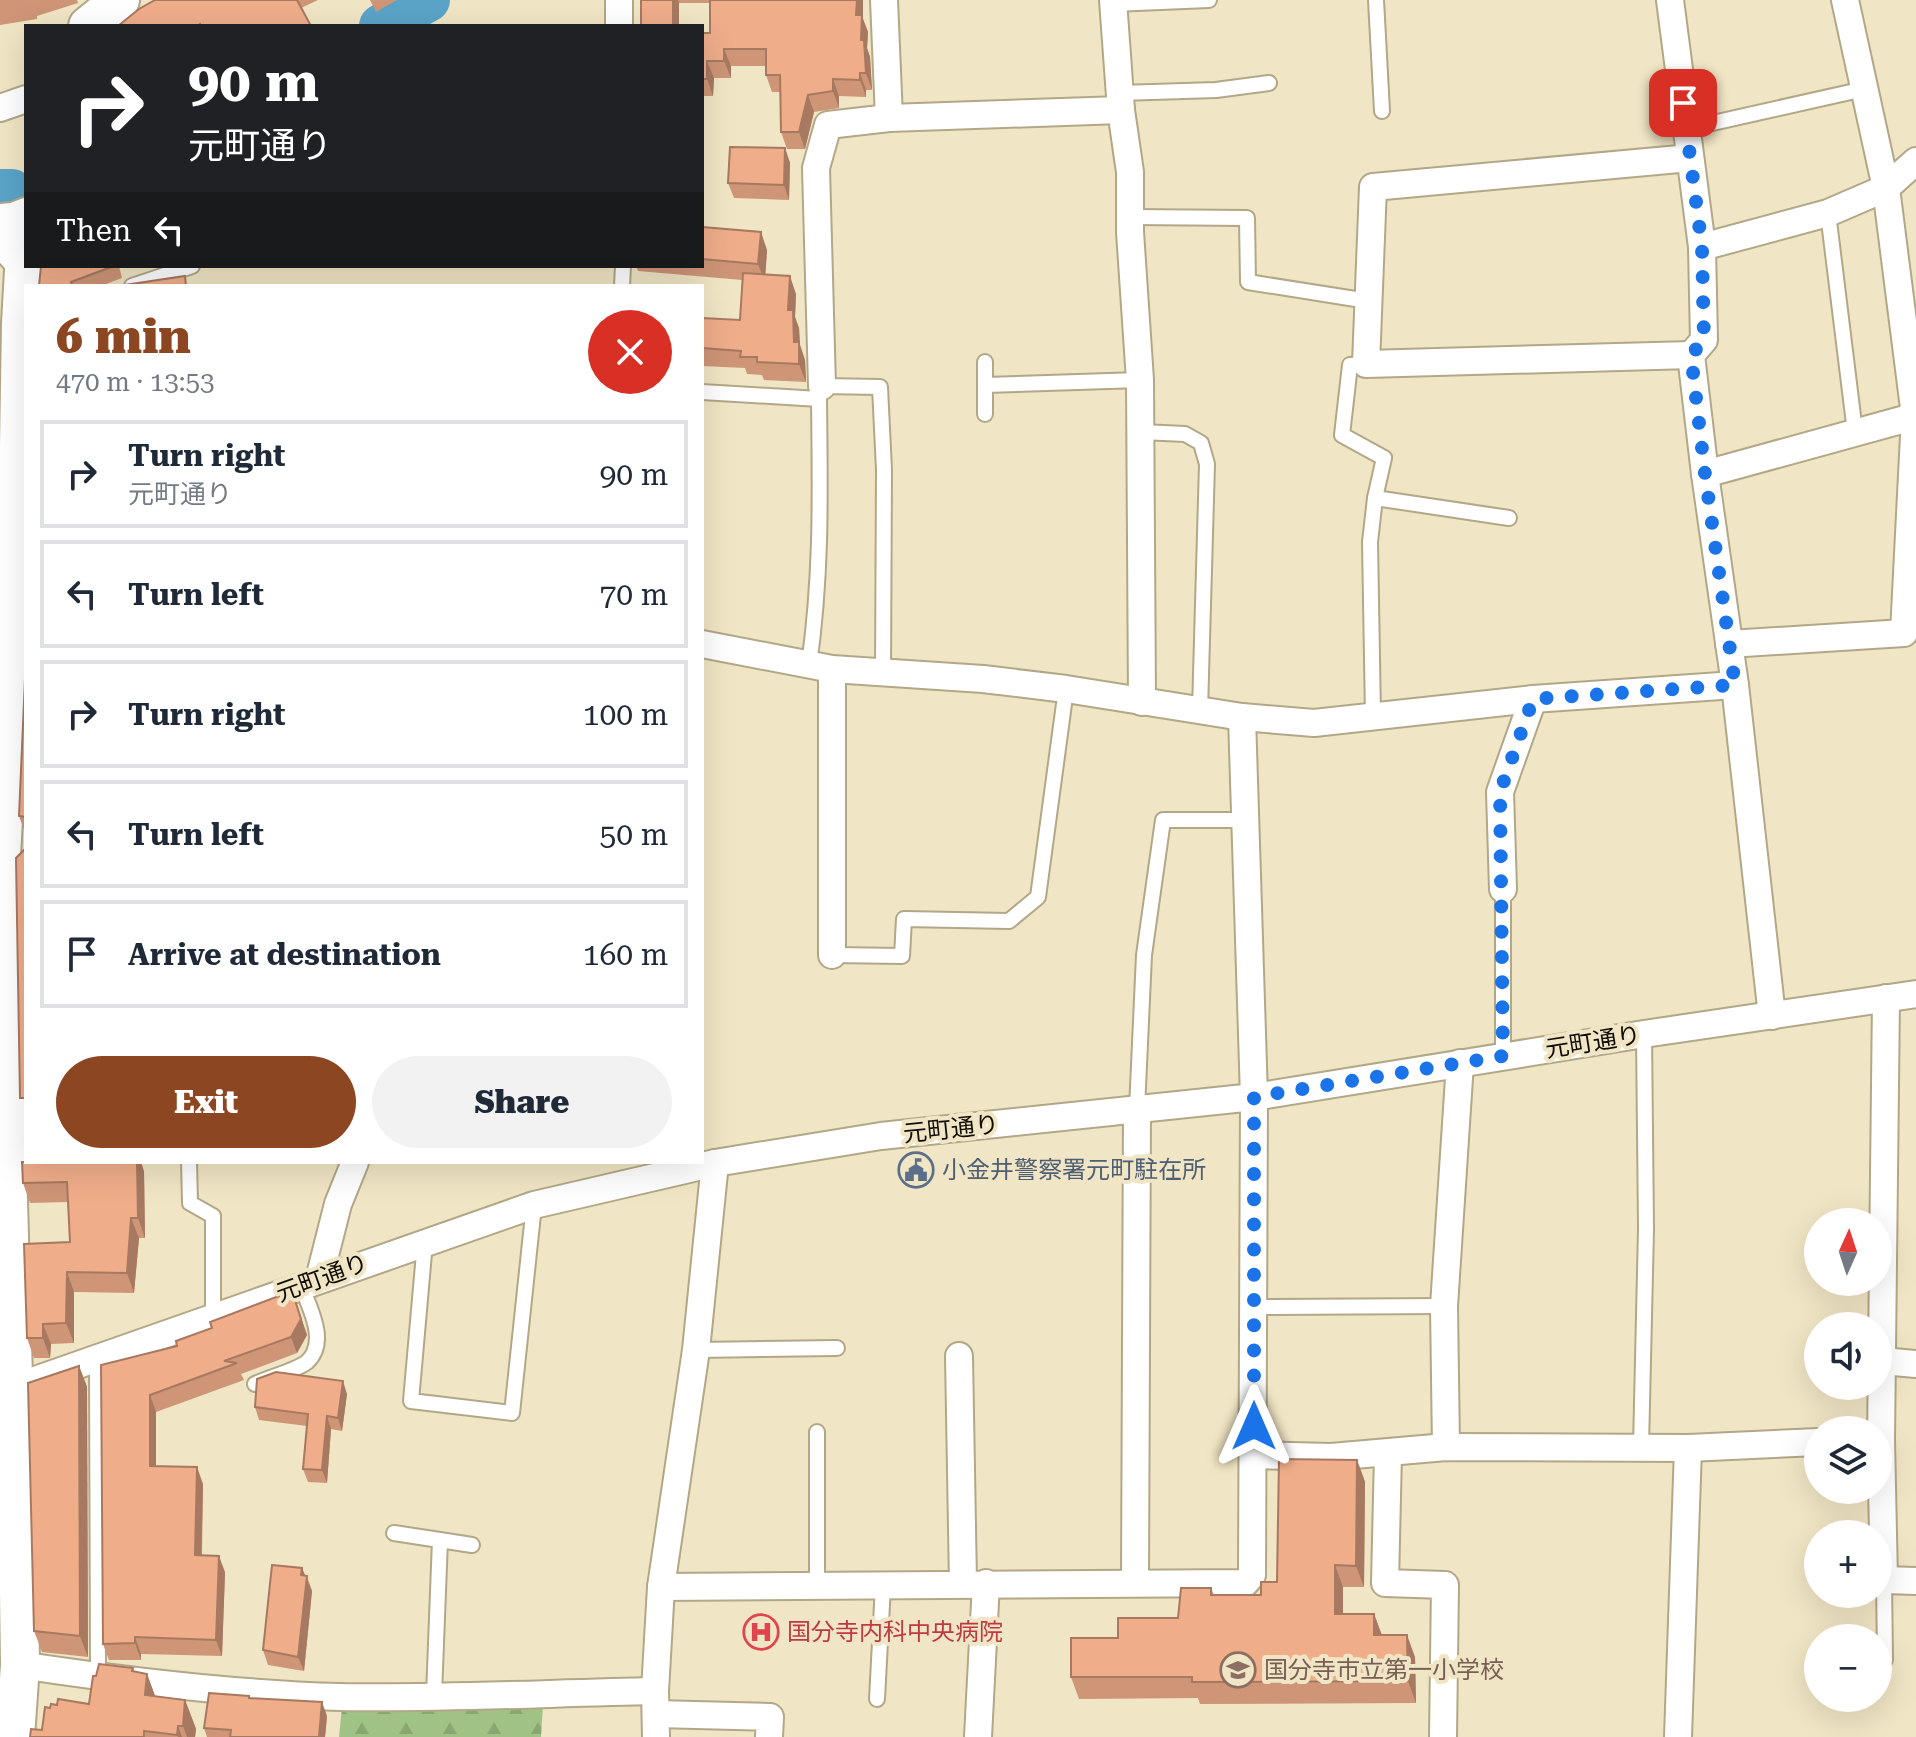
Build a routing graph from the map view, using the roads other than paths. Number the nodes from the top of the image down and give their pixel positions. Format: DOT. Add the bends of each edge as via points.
graph roads {
  1 [pos="120,0"];
  2 [pos="619,0"];
  3 [pos="884,0"];
  4 [pos="1209,0"];
  5 [pos="1376,0"];
  6 [pos="1670,0"];
  7 [pos="1845,0"];
  8 [pos="1113,2"];
  9 [pos="90,24"];
  10 [pos="619,24"];
  11 [pos="1269,83"];
  12 [pos="1864,89"];
  13 [pos="24,100"];
  14 [pos="1121,101"];
  15 [pos="0,108"];
  16 [pos="1382,111"];
  17 [pos="889,118"];
  18 [pos="1686,129"];
  19 [pos="1690,158"];
  20 [pos="1916,161"];
  21 [pos="1886,188"];
  22 [pos="24,212"];
  23 [pos="1828,213"];
  24 [pos="0,217"];
  25 [pos="1130,217"];
  26 [pos="0,235"];
  27 [pos="1702,247"];
  28 [pos="24,253"];
  29 [pos="186,268"];
  30 [pos="138,284"];
  31 [pos="1368,301"];
  32 [pos="24,335"];
  33 [pos="1691,355"];
  34 [pos="985,362"];
  35 [pos="1366,364"];
  36 [pos="1140,380"];
  37 [pos="985,385"];
  38 [pos="704,392"];
  39 [pos="820,393"];
  40 [pos="985,414"];
  41 [pos="1916,416"];
  42 [pos="1141,432"];
  43 [pos="1855,432"];
  44 [pos="22,460"];
  45 [pos="1705,474"];
  46 [pos="1375,498"];
  47 [pos="1509,518"];
  48 [pos="15,581"];
  49 [pos="704,644"];
  50 [pos="1729,644"];
  51 [pos="19,662"];
  52 [pos="821,667"];
  53 [pos="883,672"];
  54 [pos="1735,685"];
  55 [pos="1066,689"];
  56 [pos="1533,699"];
  57 [pos="1142,702"];
  58 [pos="1200,710"];
  59 [pos="1373,716"];
  60 [pos="1242,717"];
  61 [pos="1244,820"];
  62 [pos="9,857"];
  63 [pos="1503,889"];
  64 [pos="832,955"];
  65 [pos="1916,994"];
  66 [pos="1886,998"];
  67 [pos="1772,1016"];
  68 [pos="15,1024"];
  69 [pos="1644,1034"];
  70 [pos="1503,1056"];
  71 [pos="1460,1063"];
  72 [pos="1254,1097"];
  73 [pos="1137,1109"];
  74 [pos="715,1163"];
  75 [pos="189,1164"];
  76 [pos="354,1164"];
  77 [pos="608,1174"];
  78 [pos="534,1205"];
  79 [pos="425,1241"];
  80 [pos="310,1282"];
  81 [pos="1444,1306"];
  82 [pos="1254,1307"];
  83 [pos="1883,1312"];
  84 [pos="213,1318"];
  85 [pos="837,1348"];
  86 [pos="696,1350"];
  87 [pos="959,1356"];
  88 [pos="97,1359"];
  89 [pos="1892,1362"];
  90 [pos="1916,1364"];
  91 [pos="255,1384"];
  92 [pos="7,1390"];
  93 [pos="817,1432"];
  94 [pos="1804,1443"];
  95 [pos="1446,1447"];
  96 [pos="1641,1447"];
  97 [pos="1688,1448"];
  98 [pos="1388,1453"];
  99 [pos="1254,1455"];
  100 [pos="394,1533"];
  101 [pos="440,1540"];
  102 [pos="472,1545"];
  103 [pos="1892,1580"];
  104 [pos="1916,1581"];
  105 [pos="1135,1582"];
  106 [pos="974,1584"];
  107 [pos="817,1585"];
  108 [pos="883,1585"];
  109 [pos="661,1587"];
  110 [pos="20,1665"];
  111 [pos="98,1676"];
  112 [pos="434,1695"];
  113 [pos="877,1699"];
  114 [pos="656,1714"];
  115 [pos="11,1729"];
  116 [pos="769,1737"];
  117 [pos="978,1737"];
  118 [pos="1443,1737"];
  119 [pos="1678,1737"];
  1 -- 9 [label="main road"];
  2 -- 10 [label="street"];
  3 -- 17 [label="street"];
  4 -- 8 [label="lane"];
  5 -- 16 [label="lane"];
  6 -- 18 [label="street"];
  7 -- 12 [label="street"];
  8 -- 14 [label="street"];
  11 -- 14 [label="lane"];
  12 -- 18 [label="lane"];
  12 -- 21 [label="street"];
  13 -- 15 [label="street"];
  14 -- 17 [label="street"];
  14 -- 25 [label="street"];
  17 -- 39 [label="street" via="828,125 816,168"];
  18 -- 19 [label="street"];
  19 -- 27 [label="street"];
  19 -- 31 [label="street" via="1373,187"];
  20 -- 21 [label="street"];
  21 -- 23 [label="street"];
  21 -- 41 [label="street"];
  22 -- 24 [label="street"];
  23 -- 27 [label="street"];
  23 -- 43 [label="lane"];
  25 -- 31 [label="lane" via="1247,218 1248,282"];
  25 -- 36 [label="street"];
  26 -- 28 [label="street" via="7,251"];
  27 -- 33 [label="street" via="1704,340"];
  29 -- 30 [label="lane"];
  31 -- 35 [label="street"];
  32 -- 44 [label="main road"];
  33 -- 35 [label="street"];
  33 -- 45 [label="street"];
  34 -- 37 [label="lane"];
  35 -- 46 [label="lane" via="1350,365 1342,435 1384,458"];
  36 -- 37 [label="lane"];
  36 -- 42 [label="street"];
  37 -- 40 [label="lane"];
  38 -- 39 [label="lane"];
  39 -- 52 [label="lane"];
  39 -- 53 [label="lane" via="880,387"];
  41 -- 43 [label="street"];
  41 -- 50 [label="street" via="1904,633"];
  42 -- 57 [label="street"];
  42 -- 58 [label="lane" via="1185,434 1201,443 1207,464"];
  43 -- 45 [label="street"];
  44 -- 48 [label="main road"];
  45 -- 50 [label="street"];
  46 -- 47 [label="lane"];
  46 -- 59 [label="lane" via="1370,542"];
  48 -- 51 [label="main road"];
  49 -- 52 [label="street"];
  50 -- 54 [label="street"];
  51 -- 62 [label="main road"];
  52 -- 53 [label="street"];
  52 -- 64 [label="street"];
  53 -- 55 [label="street"];
  54 -- 56 [label="street"];
  54 -- 67 [label="street"];
  55 -- 57 [label="street"];
  55 -- 64 [label="lane" via="1038,897 1009,921 904,919 902,956"];
  56 -- 59 [label="street"];
  56 -- 63 [label="street" via="1500,792"];
  57 -- 58 [label="street"];
  58 -- 60 [label="street"];
  59 -- 60 [label="street" via="1314,723"];
  60 -- 61 [label="street"];
  61 -- 72 [label="street"];
  61 -- 73 [label="lane" via="1163,820 1144,955"];
  62 -- 68 [label="main road"];
  63 -- 70 [label="lane"];
  65 -- 66 [label="street, 元町通り"];
  66 -- 67 [label="street, 元町通り"];
  66 -- 83 [label="street"];
  67 -- 69 [label="street, 元町通り"];
  68 -- 92 [label="main road"];
  69 -- 70 [label="street, 元町通り"];
  69 -- 96 [label="lane"];
  70 -- 71 [label="street, 元町通り"];
  71 -- 72 [label="street, 元町通り"];
  71 -- 81 [label="street"];
  72 -- 73 [label="street, 元町通り"];
  72 -- 82 [label="street"];
  73 -- 74 [label="street, 元町通り" via="881,1136"];
  73 -- 105 [label="street"];
  74 -- 77 [label="street, 元町通り"];
  74 -- 86 [label="street"];
  75 -- 84 [label="lane" via="190,1203 213,1216"];
  76 -- 80 [label="street"];
  77 -- 78 [label="street, 元町通り"];
  78 -- 79 [label="street, 元町通り"];
  78 -- 79 [label="lane" via="512,1413 411,1401"];
  79 -- 80 [label="street, 元町通り"];
  80 -- 84 [label="street, 元町通り"];
  80 -- 91 [label="lane" via="316,1348 307,1362"];
  81 -- 82 [label="lane"];
  81 -- 95 [label="street"];
  82 -- 99 [label="street"];
  84 -- 88 [label="street, 元町通り"];
  85 -- 86 [label="lane"];
  86 -- 109 [label="street"];
  87 -- 106 [label="street"];
  88 -- 92 [label="street, 元町通り"];
  88 -- 111 [label="lane"];
  89 -- 90 [label="street"];
  92 -- 110 [label="main road"];
  93 -- 107 [label="lane"];
  94 -- 97 [label="street"];
  95 -- 96 [label="street"];
  95 -- 98 [label="street"];
  96 -- 97 [label="street"];
  97 -- 119 [label="street"];
  98 -- 99 [label="street"];
  98 -- 118 [label="street" via="1385,1583 1445,1585"];
  99 -- 105 [label="street" via="1252,1575 1245,1583"];
  100 -- 101 [label="lane"];
  101 -- 102 [label="lane"];
  101 -- 112 [label="lane"];
  103 -- 104 [label="street"];
  105 -- 106 [label="street"];
  106 -- 108 [label="street"];
  106 -- 117 [label="street"];
  107 -- 108 [label="street"];
  107 -- 109 [label="street"];
  108 -- 113 [label="lane"];
  109 -- 114 [label="street"];
  110 -- 111 [label="street"];
  110 -- 115 [label="main road"];
  111 -- 112 [label="street" via="340,1697"];
  112 -- 114 [label="street"];
  114 -- 116 [label="street" via="770,1717"];
}
